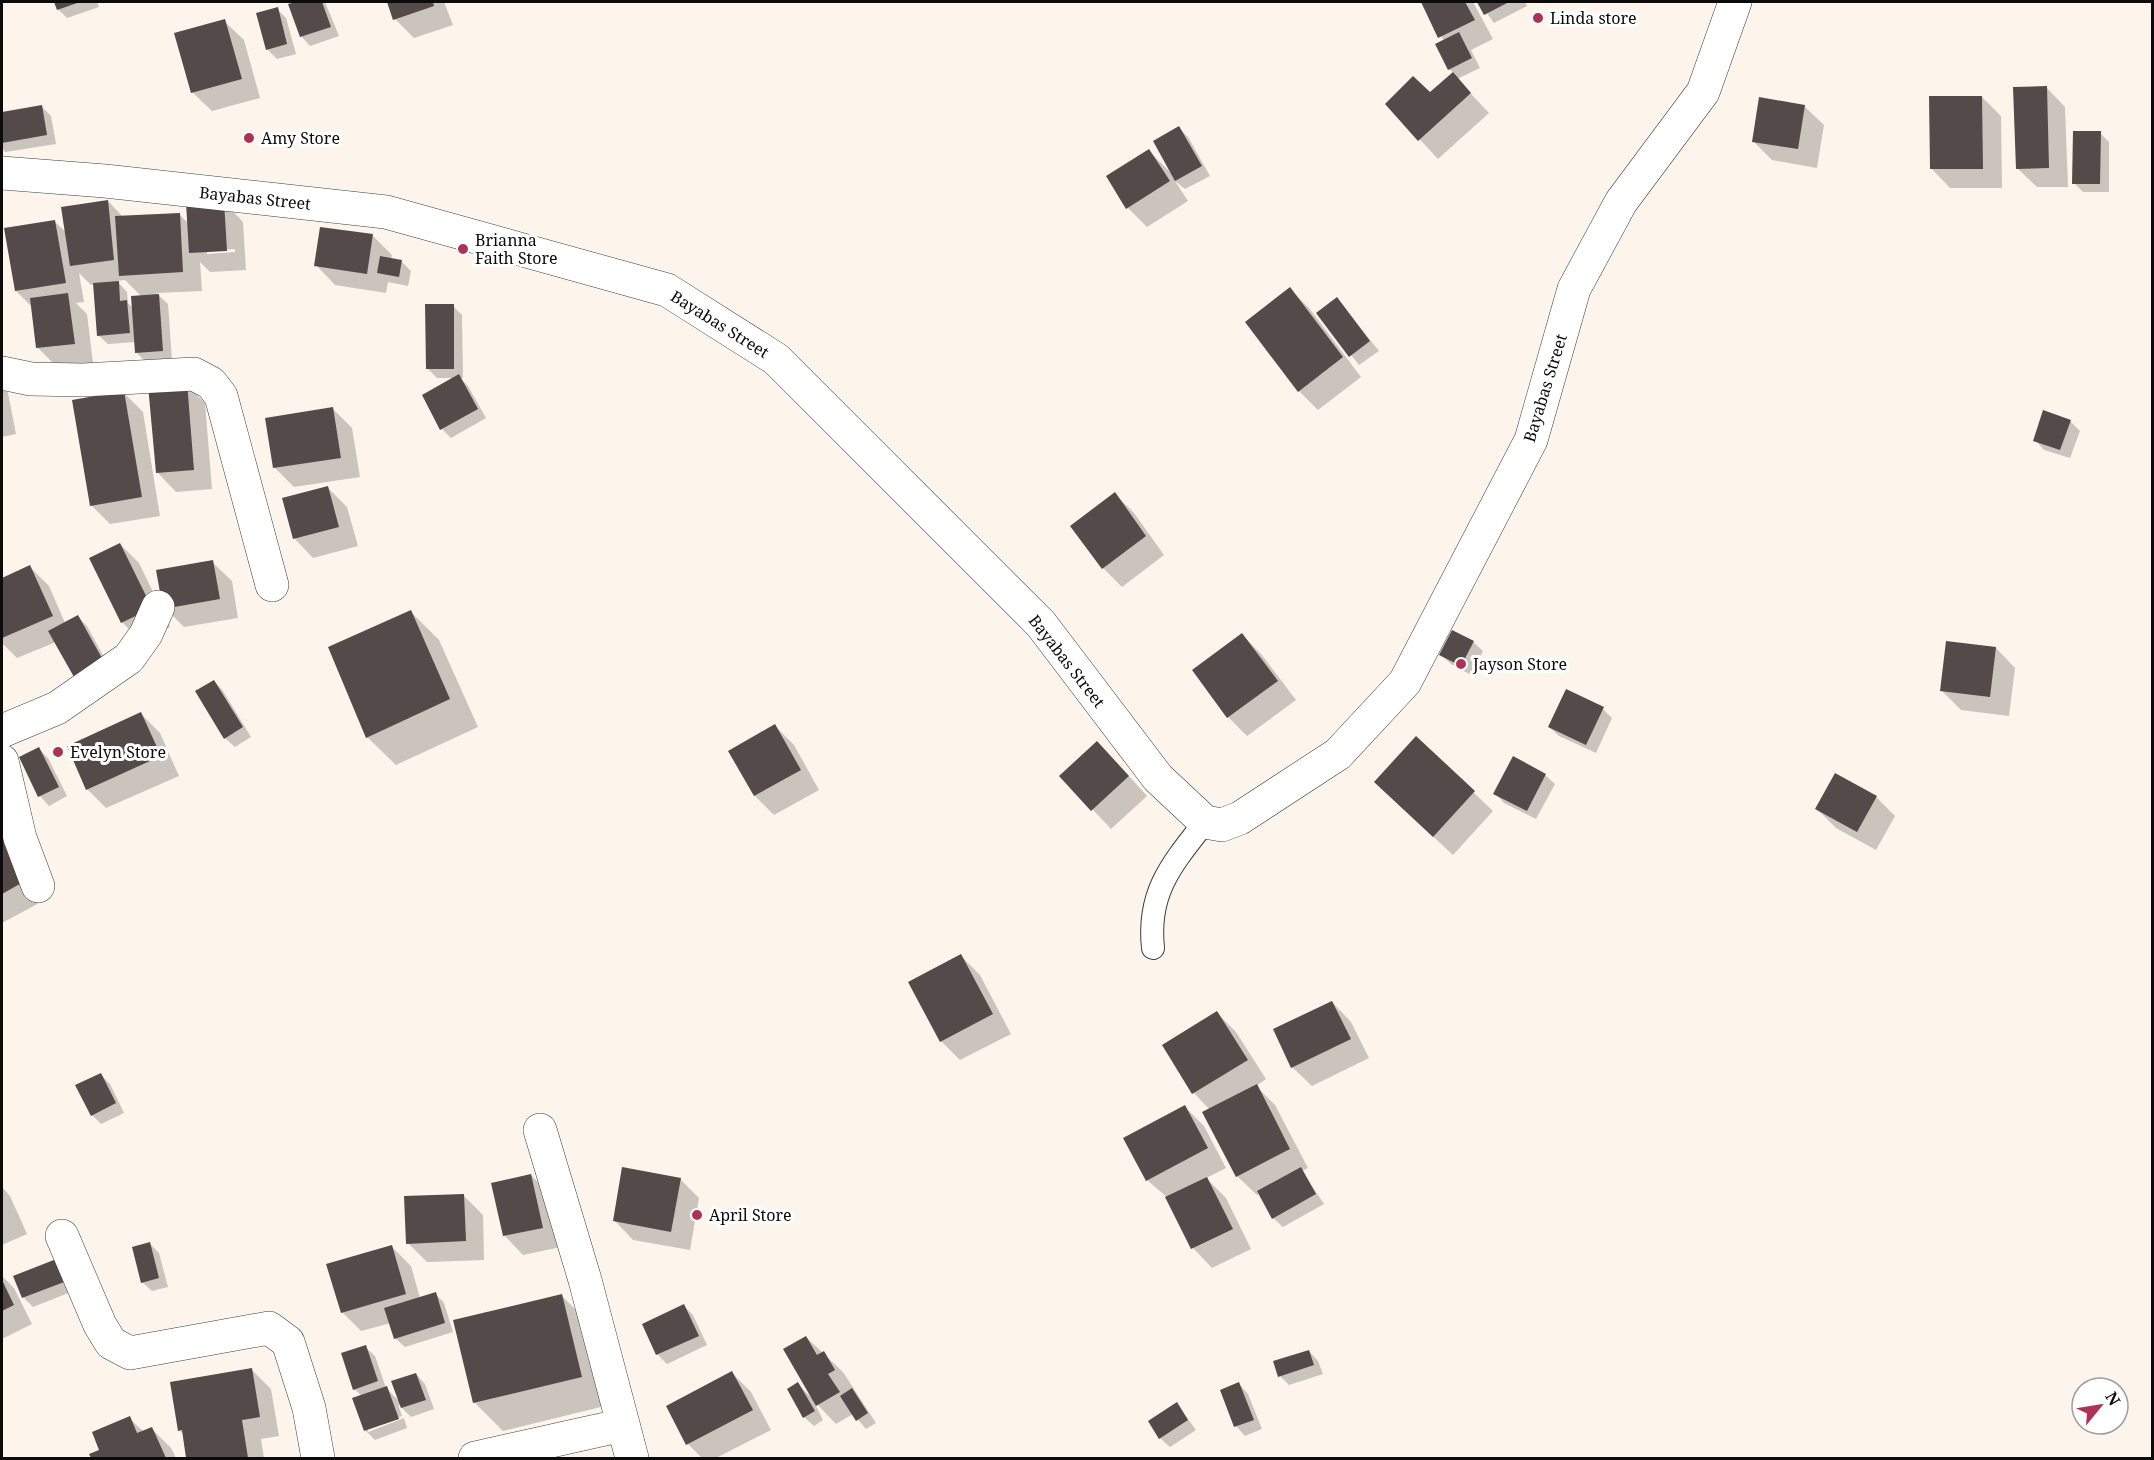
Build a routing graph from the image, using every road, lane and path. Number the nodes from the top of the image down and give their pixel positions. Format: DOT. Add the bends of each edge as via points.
graph roads {
  1 [pos="1735,2"];
  2 [pos="2,173"];
  3 [pos="2,373"];
  4 [pos="272,585"];
  5 [pos="158,607"];
  6 [pos="2,731"];
  7 [pos="2,761"];
  8 [pos="1205,822"];
  9 [pos="38,886"];
  10 [pos="1153,948"];
  11 [pos="540,1130"];
  12 [pos="62,1236"];
  13 [pos="623,1425"];
  14 [pos="318,1458"];
  15 [pos="475,1458"];
  16 [pos="632,1458"];
  1 -- 8 [label="street, Bayabas Street" via="1702,92 1620,202 1574,289 1532,440 1405,681 1338,754 1231,823"];
  2 -- 8 [label="street, Bayabas Street" via="386,212 667,290 776,359 1041,624 1158,778"];
  3 -- 4 [label="street" via="31,379 83,380 194,374 211,383 221,396"];
  5 -- 6 [label="street" via="129,658 57,708"];
  7 -- 9 [label="street" via="20,838"];
  8 -- 10 [label="lane" via="1170,866 1154,901 1150,925"];
  11 -- 13 [label="street"];
  12 -- 14 [label="street" via="100,1325 111,1343 130,1353 269,1328 288,1342 309,1408"];
  13 -- 15 [label="street"];
  13 -- 16 [label="street"];
}
